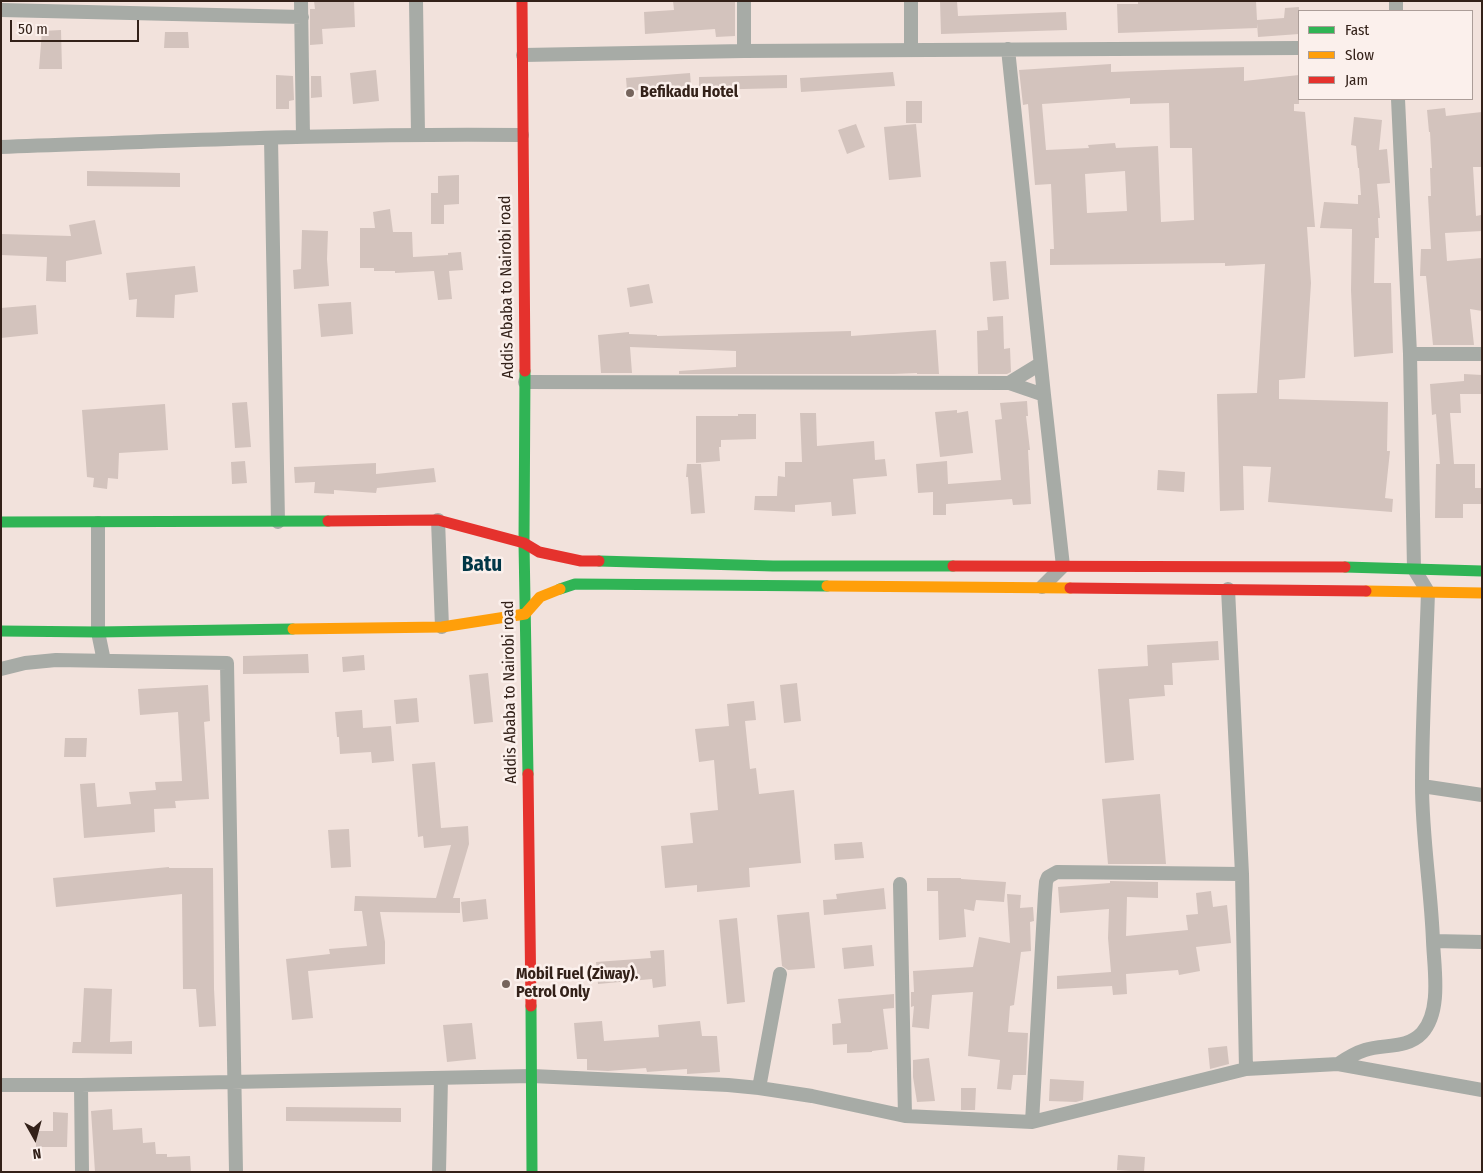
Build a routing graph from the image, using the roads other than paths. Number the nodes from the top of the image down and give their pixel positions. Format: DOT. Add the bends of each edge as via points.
graph roads {
  1 [pos="301,1"];
  2 [pos="416,1"];
  3 [pos="522,1"];
  4 [pos="744,1"];
  5 [pos="911,1"];
  6 [pos="126,7"];
  7 [pos="1,10"];
  8 [pos="302,17"];
  9 [pos="1298,48"];
  10 [pos="910,50"];
  11 [pos="1008,50"];
  12 [pos="744,51"];
  13 [pos="523,55"];
  14 [pos="1398,100"];
  15 [pos="418,134"];
  16 [pos="522,135"];
  17 [pos="303,137"];
  18 [pos="271,138"];
  19 [pos="1,147"];
  20 [pos="1410,354"];
  21 [pos="1482,354"];
  22 [pos="1040,364"];
  23 [pos="525,382"];
  24 [pos="1009,383"];
  25 [pos="1044,395"];
  26 [pos="438,520"];
  27 [pos="1,522"];
  28 [pos="278,522"];
  29 [pos="98,523"];
  30 [pos="524,542"];
  31 [pos="1063,566"];
  32 [pos="1414,569"];
  33 [pos="1482,570"];
  34 [pos="1042,588"];
  35 [pos="1228,589"];
  36 [pos="1428,592"];
  37 [pos="1482,593"];
  38 [pos="525,614"];
  39 [pos="442,627"];
  40 [pos="1,631"];
  41 [pos="98,632"];
  42 [pos="104,661"];
  43 [pos="1,668"];
  44 [pos="1422,786"];
  45 [pos="1482,795"];
  46 [pos="1242,874"];
  47 [pos="900,884"];
  48 [pos="1433,941"];
  49 [pos="1482,942"];
  50 [pos="780,974"];
  51 [pos="1338,1064"];
  52 [pos="1246,1069"];
  53 [pos="532,1076"];
  54 [pos="441,1078"];
  55 [pos="235,1082"];
  56 [pos="1,1085"];
  57 [pos="81,1085"];
  58 [pos="759,1088"];
  59 [pos="1482,1090"];
  60 [pos="905,1116"];
  61 [pos="1032,1122"];
  62 [pos="82,1172"];
  63 [pos="236,1172"];
  64 [pos="439,1172"];
  65 [pos="532,1172"];
  1 -- 8 [label="street"];
  2 -- 15 [label="street"];
  3 -- 13 [label="main road, Addis Ababa to Nairobi road"];
  4 -- 12 [label="street"];
  5 -- 10 [label="street"];
  6 -- 7 [label="street"];
  6 -- 8 [label="street"];
  8 -- 17 [label="street"];
  9 -- 11 [label="street"];
  10 -- 11 [label="street"];
  10 -- 12 [label="street"];
  11 -- 22 [label="street"];
  12 -- 13 [label="street"];
  13 -- 16 [label="main road, Addis Ababa to Nairobi road"];
  14 -- 20 [label="street"];
  15 -- 16 [label="street"];
  15 -- 17 [label="street"];
  16 -- 23 [label="main road, Addis Ababa to Nairobi road"];
  17 -- 18 [label="street"];
  18 -- 19 [label="street"];
  18 -- 28 [label="street"];
  20 -- 21 [label="street"];
  20 -- 32 [label="street"];
  22 -- 24 [label="street"];
  22 -- 25 [label="street"];
  23 -- 24 [label="street"];
  23 -- 30 [label="main road, Addis Ababa to Nairobi road"];
  24 -- 25 [label="street"];
  25 -- 31 [label="street"];
  26 -- 28 [label="main road"];
  26 -- 30 [label="main road"];
  26 -- 39 [label="street"];
  27 -- 29 [label="main road"];
  28 -- 29 [label="main road"];
  29 -- 41 [label="street"];
  30 -- 31 [label="main road" via="539,552 581,561 773,566"];
  30 -- 38 [label="main road, Addis Ababa to Nairobi road"];
  31 -- 32 [label="main road"];
  31 -- 34 [label="street"];
  32 -- 33 [label="main road"];
  32 -- 36 [label="street"];
  34 -- 35 [label="main road"];
  34 -- 38 [label="main road" via="574,584 540,597"];
  35 -- 36 [label="main road"];
  35 -- 46 [label="street"];
  36 -- 37 [label="main road"];
  36 -- 44 [label="street"];
  38 -- 39 [label="main road"];
  38 -- 53 [label="main road, Addis Ababa to Nairobi road"];
  39 -- 41 [label="main road"];
  40 -- 41 [label="main road"];
  41 -- 42 [label="street"];
  42 -- 43 [label="street" via="56,660"];
  42 -- 55 [label="street" via="227,663"];
  44 -- 45 [label="street"];
  44 -- 48 [label="street"];
  46 -- 52 [label="street"];
  46 -- 61 [label="street" via="1057,872 1048,877"];
  47 -- 60 [label="street"];
  48 -- 49 [label="street"];
  48 -- 51 [label="street" via="1435,1000 1422,1033 1400,1045 1358,1052"];
  50 -- 58 [label="street"];
  51 -- 52 [label="street"];
  51 -- 59 [label="street"];
  52 -- 61 [label="street"];
  53 -- 54 [label="street"];
  53 -- 58 [label="street"];
  53 -- 65 [label="main road, Addis Ababa to Nairobi road"];
  54 -- 55 [label="street"];
  54 -- 64 [label="street"];
  55 -- 57 [label="street"];
  55 -- 63 [label="street"];
  56 -- 57 [label="street"];
  57 -- 62 [label="street"];
  58 -- 60 [label="street"];
  60 -- 61 [label="street"];
}
